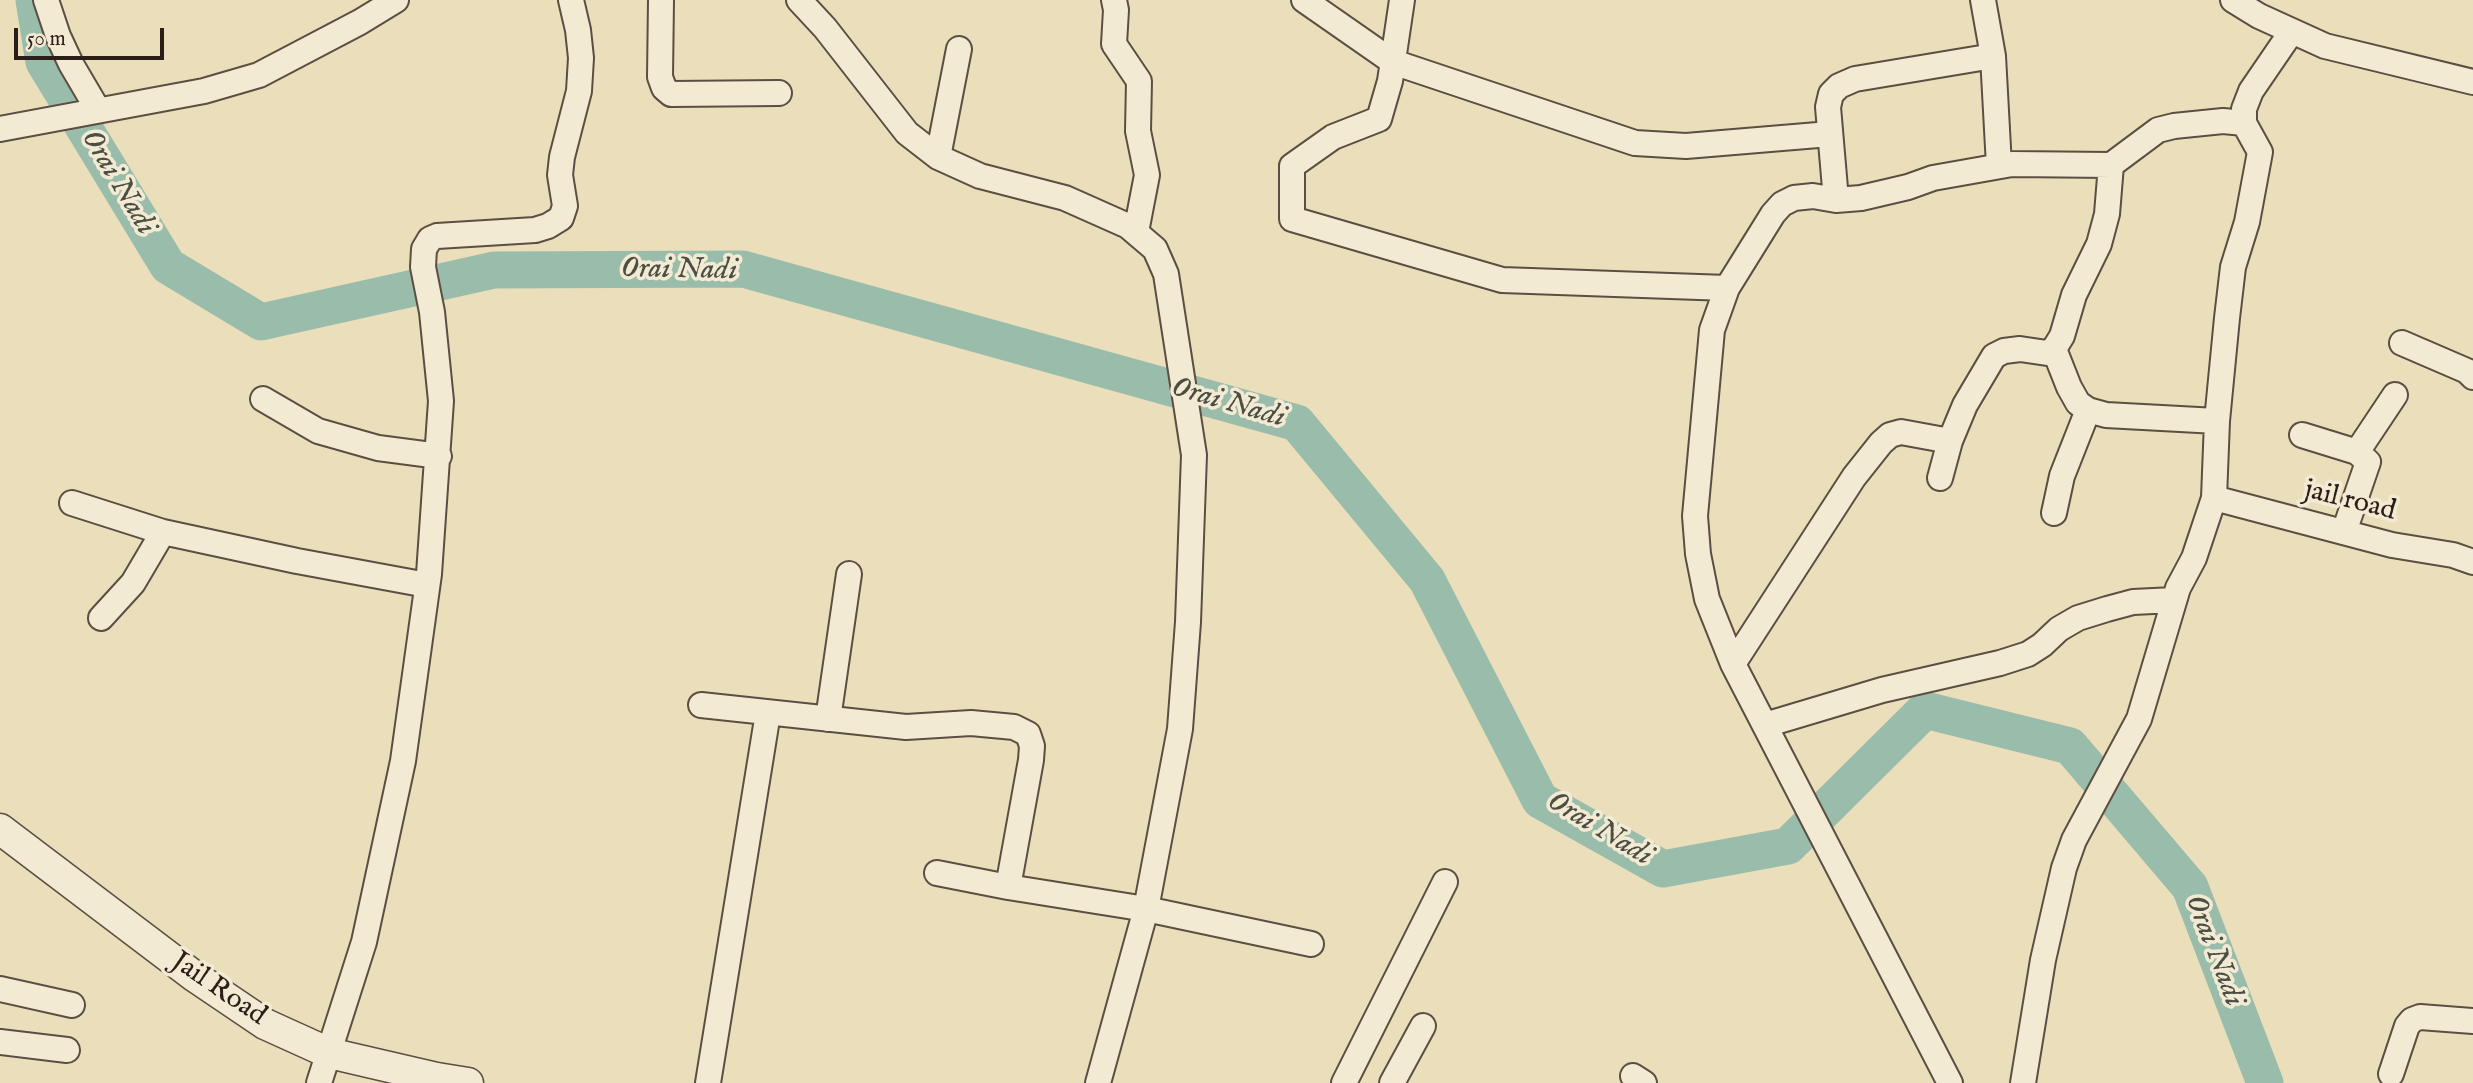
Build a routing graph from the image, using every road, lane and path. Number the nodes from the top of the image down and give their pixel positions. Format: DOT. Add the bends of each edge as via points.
graph roads {
  1 [pos="46,0"];
  2 [pos="396,0"];
  3 [pos="571,0"];
  4 [pos="661,0"];
  5 [pos="799,0"];
  6 [pos="1114,0"];
  7 [pos="1304,0"];
  8 [pos="1402,0"];
  9 [pos="1983,0"];
  10 [pos="2233,0"];
  11 [pos="2292,31"];
  12 [pos="959,49"];
  13 [pos="1993,56"];
  14 [pos="1393,62"];
  15 [pos="2473,82"];
  16 [pos="779,93"];
  17 [pos="93,112"];
  18 [pos="2244,123"];
  19 [pos="0,130"];
  20 [pos="1830,134"];
  21 [pos="938,157"];
  22 [pos="2111,165"];
  23 [pos="1999,166"];
  24 [pos="1836,200"];
  25 [pos="1136,232"];
  26 [pos="1727,288"];
  27 [pos="2402,344"];
  28 [pos="2054,349"];
  29 [pos="2471,370"];
  30 [pos="2395,395"];
  31 [pos="263,399"];
  32 [pos="2088,410"];
  33 [pos="2217,421"];
  34 [pos="2302,435"];
  35 [pos="1950,441"];
  36 [pos="2357,452"];
  37 [pos="439,456"];
  38 [pos="1940,478"];
  39 [pos="2214,498"];
  40 [pos="72,503"];
  41 [pos="2054,513"];
  42 [pos="163,532"];
  43 [pos="2344,532"];
  44 [pos="2473,562"];
  45 [pos="849,574"];
  46 [pos="428,586"];
  47 [pos="2174,600"];
  48 [pos="101,618"];
  49 [pos="1733,664"];
  50 [pos="701,705"];
  51 [pos="768,713"];
  52 [pos="828,719"];
  53 [pos="1765,725"];
  54 [pos="0,829"];
  55 [pos="937,873"];
  56 [pos="1444,882"];
  57 [pos="1008,887"];
  58 [pos="1146,909"];
  59 [pos="1311,944"];
  60 [pos="0,989"];
  61 [pos="72,1006"];
  62 [pos="2473,1021"];
  63 [pos="1423,1026"];
  64 [pos="0,1042"];
  65 [pos="67,1050"];
  66 [pos="329,1053"];
  67 [pos="2391,1074"];
  68 [pos="319,1083"];
  69 [pos="468,1083"];
  70 [pos="708,1083"];
  71 [pos="1098,1083"];
  72 [pos="1344,1083"];
  73 [pos="1392,1083"];
  74 [pos="1950,1083"];
  75 [pos="2023,1083"];
  1 -- 17 [label="street"];
  2 -- 17 [label="street" via="259,75 204,91"];
  3 -- 37 [label="street" via="580,49 579,91 562,157 565,206 561,218 535,230 437,236 424,249 441,401"];
  4 -- 16 [label="street" via="660,77 671,94"];
  5 -- 21 [label="street" via="907,133"];
  6 -- 25 [label="street" via="1114,44 1139,81 1138,131 1147,175"];
  7 -- 14 [label="street"];
  8 -- 14 [label="street"];
  9 -- 13 [label="street"];
  10 -- 11 [label="street"];
  11 -- 15 [label="street" via="2360,56"];
  11 -- 18 [label="street" via="2251,91"];
  12 -- 21 [label="street"];
  13 -- 20 [label="street" via="1855,79 1839,86 1831,93 1828,107"];
  13 -- 23 [label="street"];
  14 -- 20 [label="street" via="1635,143 1686,146"];
  14 -- 26 [label="street" via="1379,119 1334,137 1292,166 1292,219 1502,280"];
  17 -- 19 [label="street"];
  18 -- 22 [label="street" via="2223,121 2158,130"];
  18 -- 33 [label="street" via="2260,152 2233,267"];
  20 -- 24 [label="street"];
  21 -- 25 [label="street" via="980,176 1065,198"];
  22 -- 23 [label="street"];
  22 -- 28 [label="street" via="2099,244"];
  23 -- 24 [label="street"];
  24 -- 26 [label="street" via="1813,196 1782,204"];
  25 -- 58 [label="street" via="1155,249 1166,274 1194,455 1180,729"];
  26 -- 49 [label="street" via="1712,330 1695,516 1707,599"];
  27 -- 29 [label="street"];
  28 -- 32 [label="street" via="2069,387"];
  28 -- 35 [label="street" via="2047,353 2020,349 1994,356"];
  30 -- 36 [label="street"];
  31 -- 37 [label="street" via="318,431 378,448"];
  32 -- 33 [label="street"];
  32 -- 41 [label="street" via="2062,476"];
  33 -- 39 [label="street"];
  34 -- 36 [label="street"];
  35 -- 38 [label="street"];
  35 -- 49 [label="street" via="1901,432 1881,443 1854,477"];
  36 -- 43 [label="street" via="2368,462"];
  37 -- 46 [label="street"];
  39 -- 43 [label="street, jail road"];
  39 -- 47 [label="street"];
  40 -- 42 [label="street"];
  42 -- 46 [label="street"];
  42 -- 48 [label="street" via="132,583"];
  43 -- 44 [label="street, jail road"];
  45 -- 52 [label="street"];
  46 -- 66 [label="street" via="403,761 364,942"];
  47 -- 53 [label="street" via="2107,609 2078,618 2028,654"];
  47 -- 75 [label="street" via="2139,719 2074,840 2064,868"];
  49 -- 53 [label="street"];
  50 -- 51 [label="street"];
  51 -- 52 [label="street"];
  51 -- 70 [label="street"];
  52 -- 57 [label="street" via="906,727 971,723 1014,727 1028,734 1031,760"];
  53 -- 74 [label="street"];
  54 -- 66 [label="street, Jail Road" via="194,976 265,1024"];
  55 -- 57 [label="street"];
  56 -- 72 [label="street"];
  57 -- 58 [label="street"];
  58 -- 59 [label="street"];
  58 -- 71 [label="street"];
  60 -- 61 [label="street"];
  62 -- 67 [label="street" via="2412,1020"];
  63 -- 73 [label="street"];
  64 -- 65 [label="street"];
  66 -- 68 [label="street"];
  66 -- 69 [label="street, Jail Road"];
}
